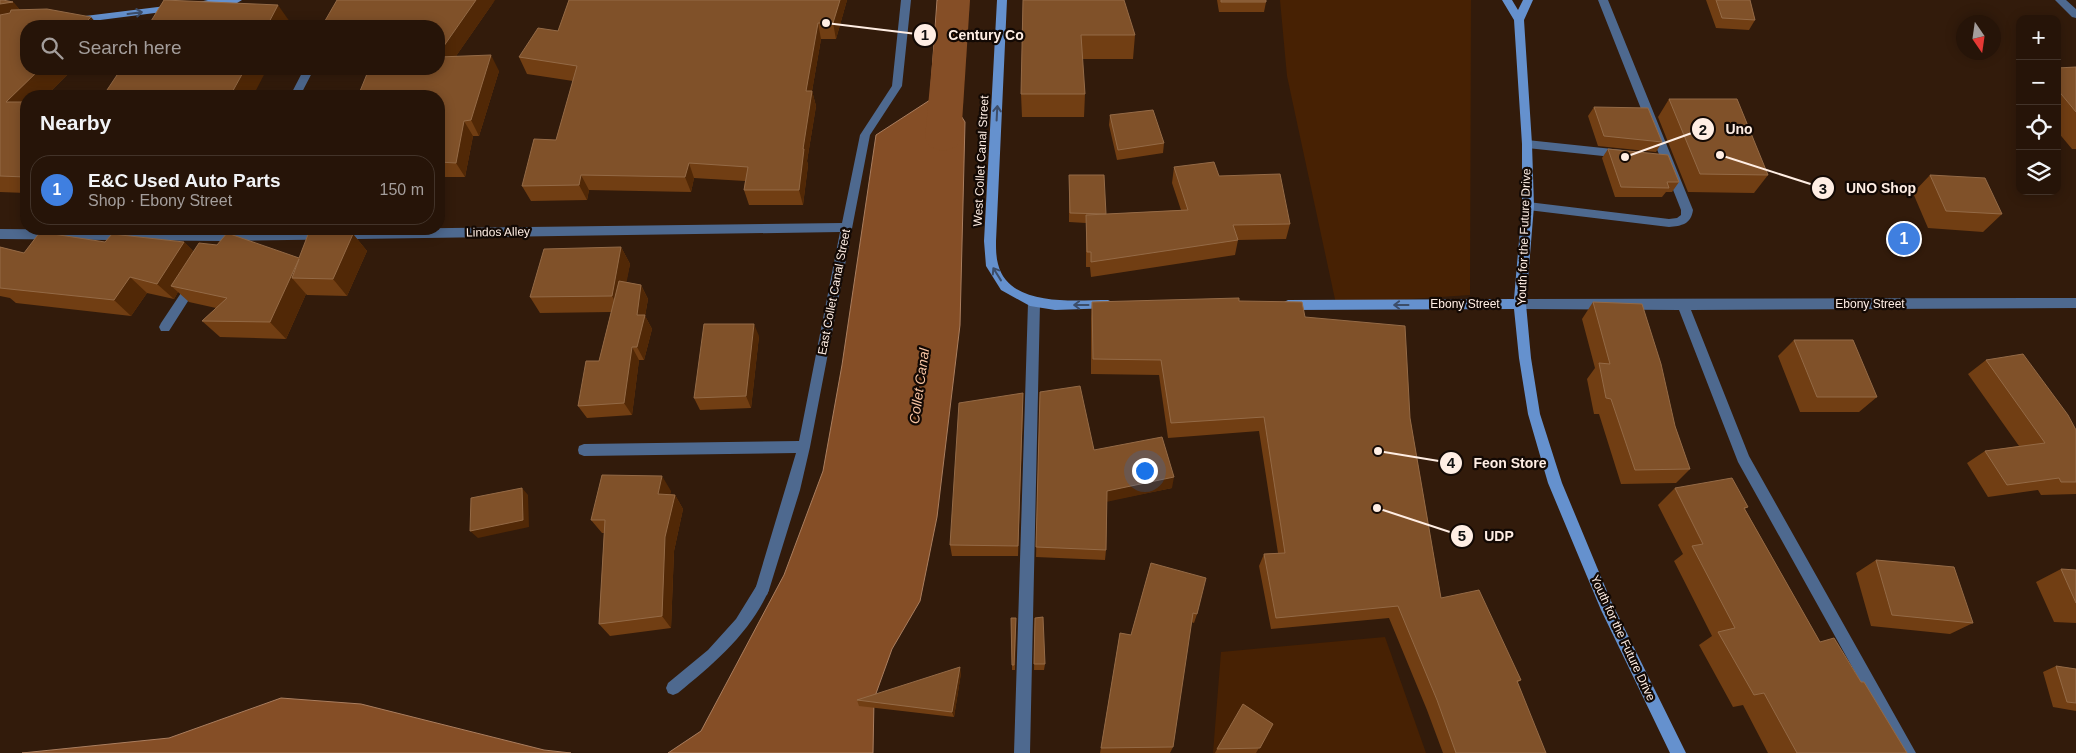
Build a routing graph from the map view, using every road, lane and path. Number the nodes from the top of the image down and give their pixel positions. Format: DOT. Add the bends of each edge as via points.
graph roads {
  1 [pos="237,0"];
  2 [pos="906,0"];
  3 [pos="1002,0"];
  4 [pos="1507,0"];
  5 [pos="1528,0"];
  6 [pos="1603,0"];
  7 [pos="2060,0"];
  8 [pos="2076,15"];
  9 [pos="78,20"];
  10 [pos="1519,20"];
  11 [pos="306,75"];
  12 [pos="298,90"];
  13 [pos="1526,144"];
  14 [pos="1637,156"];
  15 [pos="1528,206"];
  16 [pos="847,227"];
  17 [pos="445,233"];
  18 [pos="0,234"];
  19 [pos="20,234"];
  20 [pos="112,235"];
  21 [pos="292,235"];
  22 [pos="223,236"];
  23 [pos="197,277"];
  24 [pos="1034,303"];
  25 [pos="2076,303"];
  26 [pos="1520,304"];
  27 [pos="1124,305"];
  28 [pos="1272,305"];
  29 [pos="1683,305"];
  30 [pos="165,327"];
  31 [pos="804,447"];
  32 [pos="584,450"];
  33 [pos="673,688"];
  34 [pos="1022,753"];
  35 [pos="1678,753"];
  36 [pos="1908,753"];
  9 -- 1 [label="main road, one-way"];
  2 -- 16 [label="street, East Collet Canal Street" via="897,86 893,96 870,122 865,135"];
  24 -- 3 [label="main road, West Collet Canal Street, one-way" via="1005,286 992,266 990,241"];
  4 -- 10 [label="main road, Youth for the Future Drive"];
  5 -- 10 [label="main road, Youth for the Future Drive"];
  6 -- 15 [label="street" via="1661,159 1687,210 1686,217 1680,222 1669,223"];
  7 -- 8 [label="street"];
  10 -- 13 [label="main road, Youth for the Future Drive"];
  11 -- 12 [label="street"];
  13 -- 14 [label="street"];
  13 -- 15 [label="main road, Youth for the Future Drive"];
  15 -- 26 [label="main road, Youth for the Future Drive"];
  16 -- 17 [label="street, Lindos Alley"];
  16 -- 31 [label="street, East Collet Canal Street"];
  18 -- 19 [label="street, Lindos Alley"];
  20 -- 22 [label="street, Lindos Alley"];
  21 -- 22 [label="street, Lindos Alley"];
  23 -- 30 [label="street"];
  27 -- 24 [label="main road, one-way" via="1055,306"];
  24 -- 34 [label="street"];
  25 -- 29 [label="street, Ebony Street"];
  26 -- 28 [label="main road, Ebony Street, one-way"];
  26 -- 29 [label="street, Ebony Street"];
  26 -- 35 [label="main road, Youth for the Future Drive" via="1534,414 1555,483 1606,605"];
  29 -- 36 [label="street" via="1743,458"];
  31 -- 32 [label="street"];
  31 -- 33 [label="street, East Collet Canal Street" via="794,490 762,590 741,624 713,655"];
}
